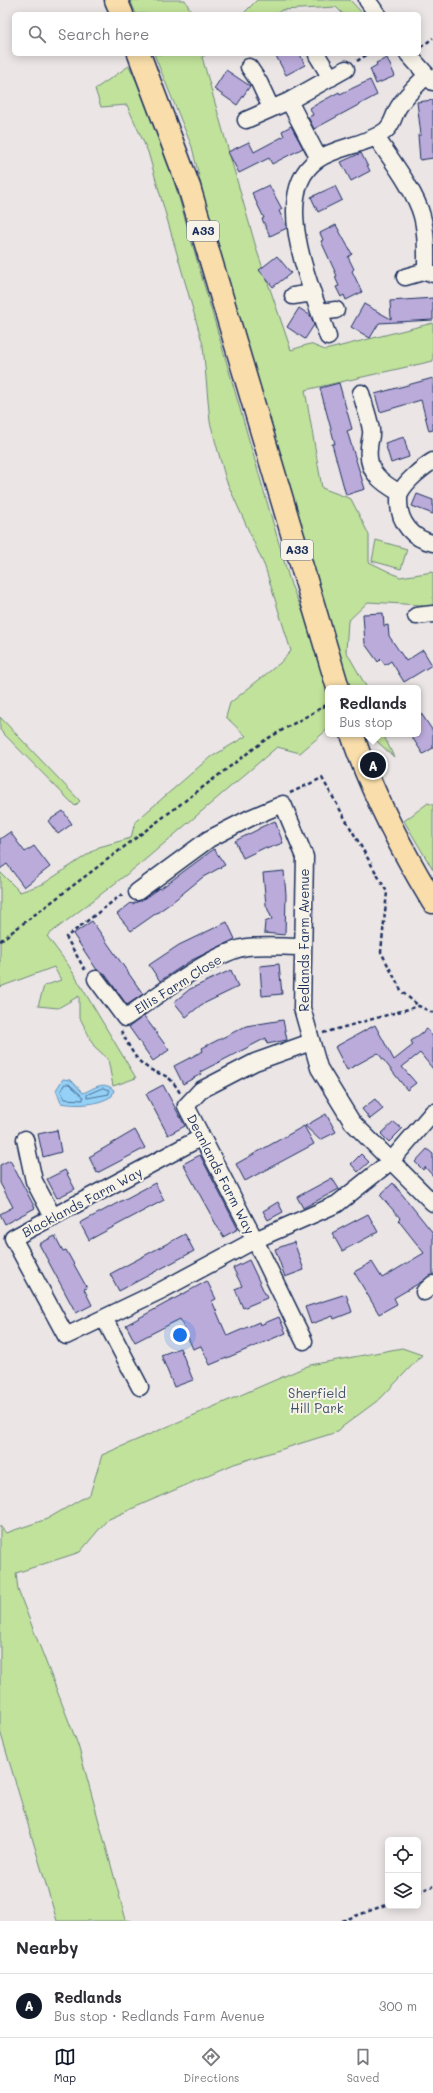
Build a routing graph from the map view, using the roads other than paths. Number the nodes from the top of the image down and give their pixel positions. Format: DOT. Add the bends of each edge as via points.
graph roads {
  1 [pos="116,0"];
  2 [pos="367,0"];
  3 [pos="121,12"];
  4 [pos="376,12"];
  5 [pos="140,56"];
  6 [pos="317,56"];
  7 [pos="410,56"];
  8 [pos="249,67"];
  9 [pos="346,69"];
  10 [pos="331,78"];
  11 [pos="429,79"];
  12 [pos="289,101"];
  13 [pos="271,108"];
  14 [pos="246,120"];
  15 [pos="376,137"];
  16 [pos="319,159"];
  17 [pos="428,215"];
  18 [pos="429,273"];
  19 [pos="405,277"];
  20 [pos="313,293"];
  21 [pos="293,296"];
  22 [pos="336,310"];
  23 [pos="320,312"];
  24 [pos="328,338"];
  25 [pos="361,393"];
  26 [pos="433,461"];
  27 [pos="400,493"];
  28 [pos="433,543"];
  29 [pos="433,614"];
  30 [pos="416,616"];
  31 [pos="337,685"];
  32 [pos="353,737"];
  33 [pos="137,892"];
  34 [pos="433,902"];
  35 [pos="302,947"];
  36 [pos="96,978"];
  37 [pos="314,1039"];
  38 [pos="433,1112"];
  39 [pos="202,1136"];
  40 [pos="25,1139"];
  41 [pos="391,1161"];
  42 [pos="433,1203"];
  43 [pos="53,1217"];
  44 [pos="255,1240"];
  45 [pos="104,1318"];
  46 [pos="304,1341"];
  47 [pos="140,1387"];
  1 -- 3 [label="highway"];
  2 -- 4 [label="street"];
  5 -- 31 [label="highway, A33" via="175,146 207,242"];
  6 -- 10 [label="street"];
  7 -- 11 [label="street"];
  8 -- 13 [label="street" via="265,80"];
  9 -- 10 [label="street"];
  10 -- 12 [label="street"];
  11 -- 15 [label="street" via="402,102 393,122"];
  12 -- 13 [label="street"];
  12 -- 16 [label="street"];
  13 -- 14 [label="street"];
  15 -- 16 [label="street"];
  15 -- 17 [label="street"];
  16 -- 20 [label="street" via="302,177 295,209 297,239"];
  17 -- 18 [label="street" via="426,251"];
  18 -- 19 [label="street"];
  20 -- 21 [label="street"];
  20 -- 23 [label="street"];
  22 -- 23 [label="street"];
  23 -- 24 [label="street"];
  25 -- 27 [label="street" via="371,430 368,449 370,464 381,482"];
  26 -- 27 [label="street" via="421,469"];
  27 -- 28 [label="street" via="399,511 406,528 424,541"];
  29 -- 30 [label="street"];
  32 -- 34 [label="highway" via="391,827"];
  33 -- 35 [label="street, Redlands Farm Avenue" via="209,839 285,799 305,857"];
  35 -- 36 [label="street, Ellis Farm Close" via="246,947 222,956 199,968 125,1018"];
  35 -- 37 [label="street, Redlands Farm Avenue" via="302,1008"];
  37 -- 39 [label="street, Deanlands Farm Way" via="255,1062 201,1090 186,1106"];
  37 -- 41 [label="street, Redlands Farm Avenue" via="319,1068 352,1122"];
  38 -- 41 [label="street, Blacklands Farm Way"];
  39 -- 43 [label="street, Blacklands Farm Way"];
  39 -- 44 [label="street, Deanlands Farm Way"];
  40 -- 43 [label="street" via="34,1181"];
  41 -- 42 [label="street, Redlands Farm Avenue"];
  41 -- 44 [label="street, Blacklands Farm Way" via="337,1204"];
  43 -- 45 [label="street, Blacklands Farm Way" via="13,1238 66,1336"];
  44 -- 45 [label="street, Blacklands Farm Way"];
  44 -- 46 [label="street"];
  45 -- 47 [label="street"];
}
